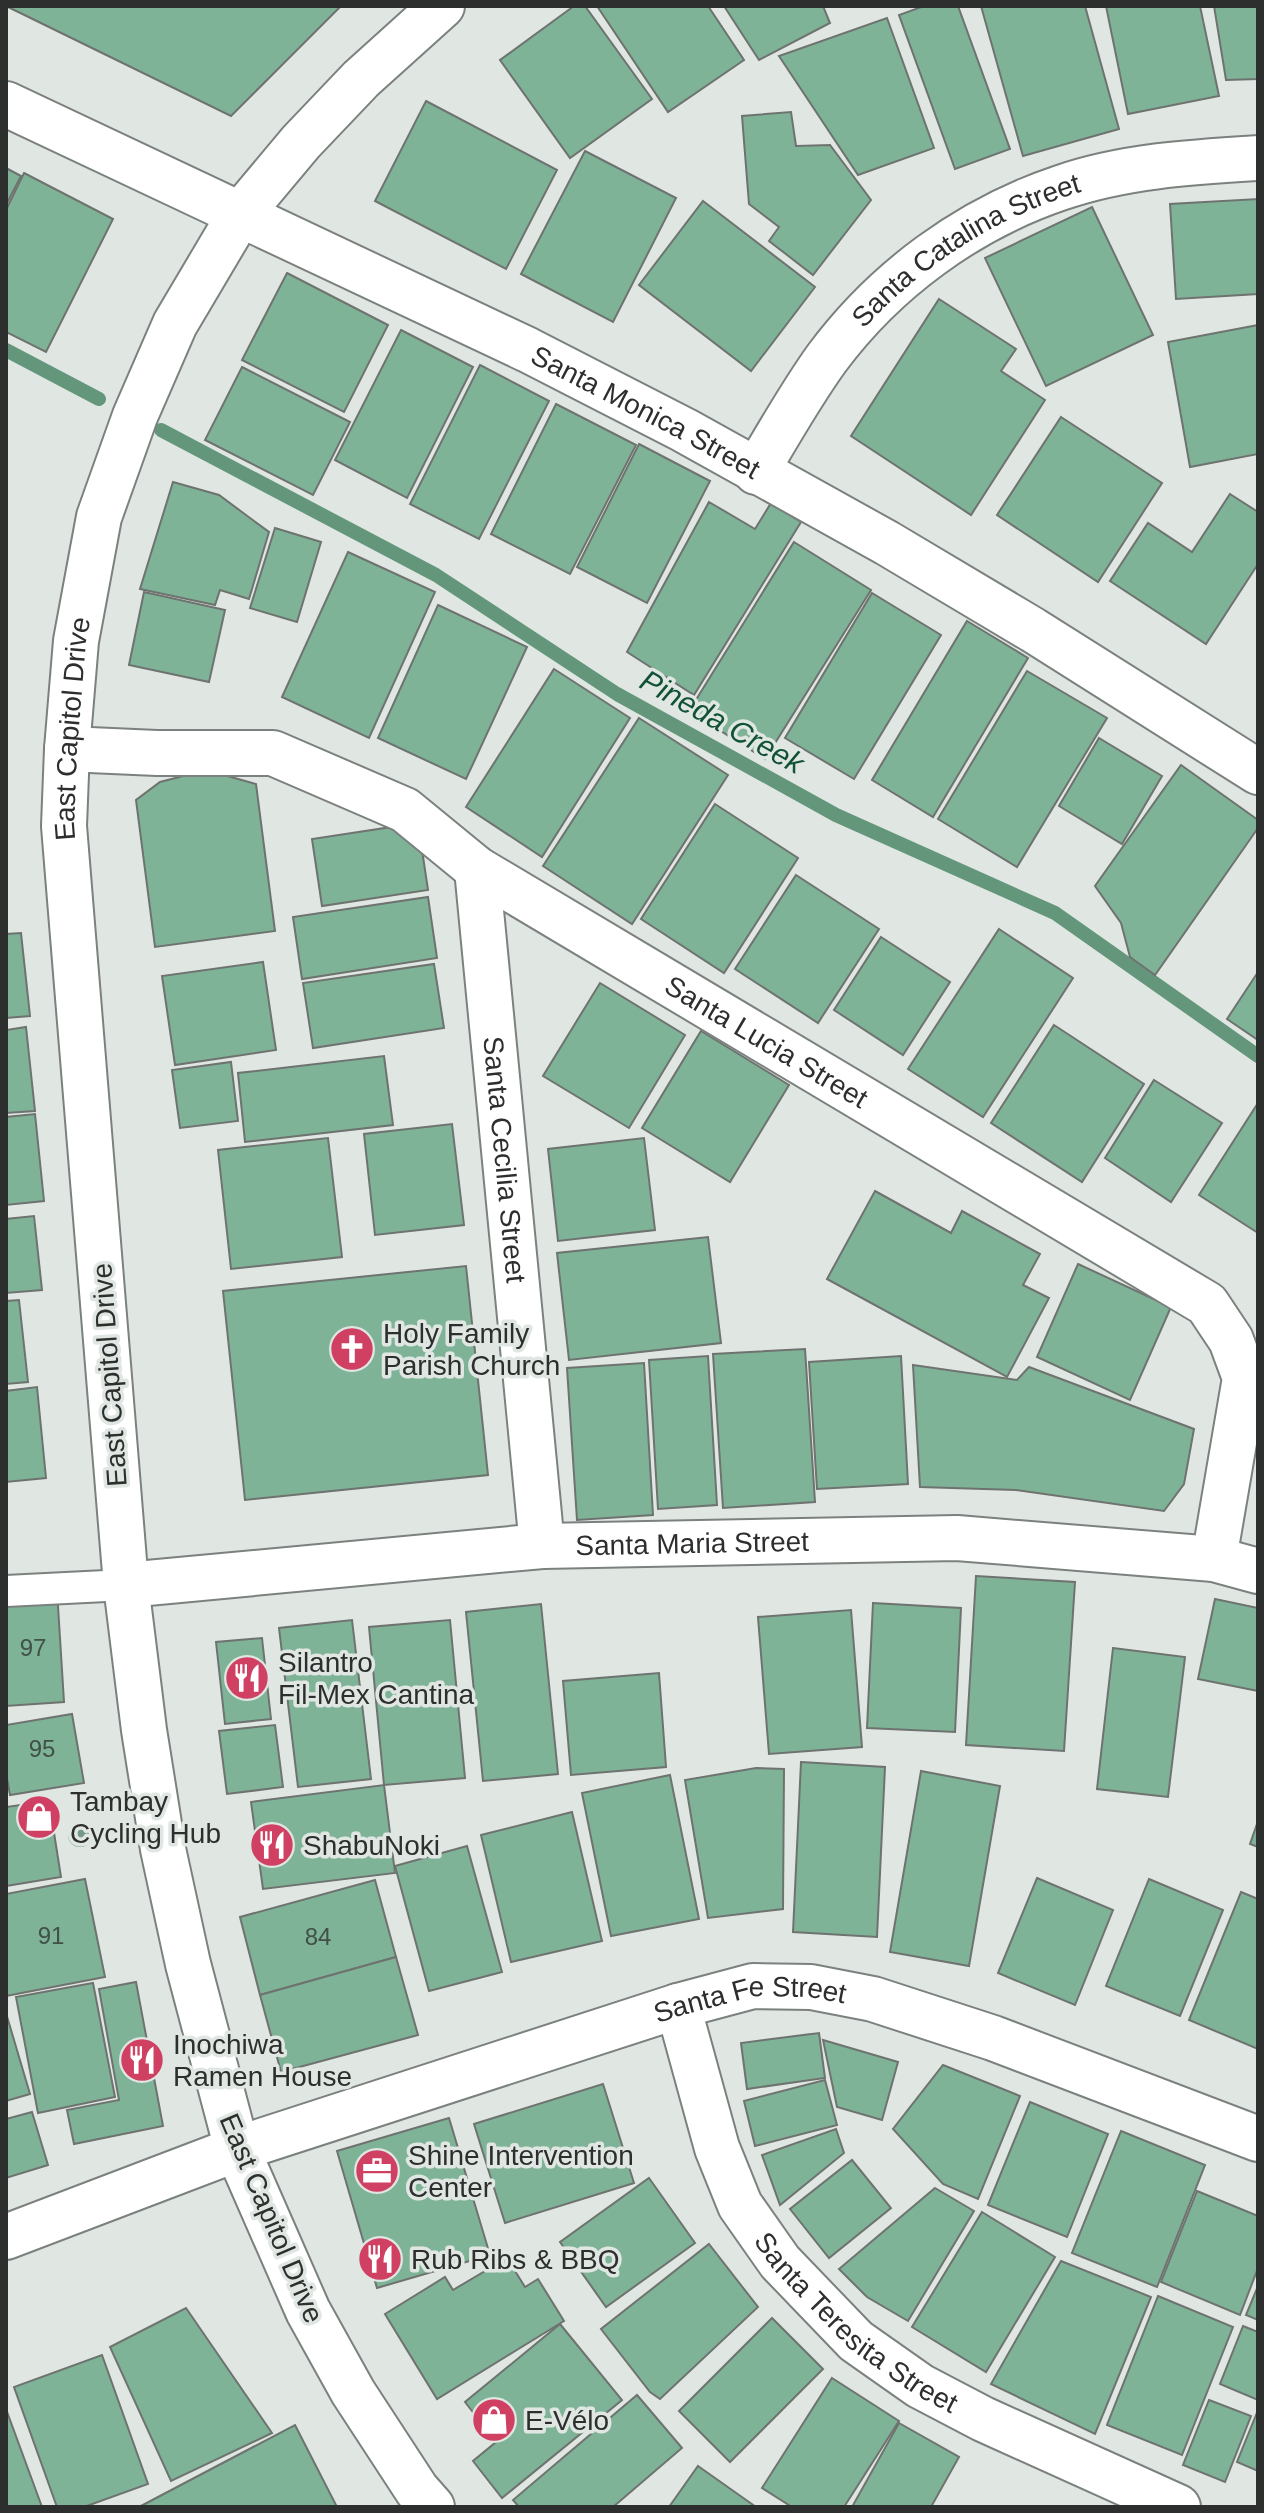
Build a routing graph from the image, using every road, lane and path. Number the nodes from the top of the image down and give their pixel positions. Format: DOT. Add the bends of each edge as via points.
graph roads {
  1 [pos="442,6"];
  2 [pos="6,104"];
  3 [pos="1258,158"];
  4 [pos="239,216"];
  5 [pos="756,472"];
  6 [pos="67,749"];
  7 [pos="1258,772"];
  8 [pos="477,869"];
  9 [pos="542,1546"];
  10 [pos="1214,1559"];
  11 [pos="1258,1571"];
  12 [pos="126,1585"];
  13 [pos="6,1591"];
  14 [pos="678,2006"];
  15 [pos="1258,2139"];
  16 [pos="237,2149"];
  17 [pos="6,2237"];
  18 [pos="432,2507"];
  19 [pos="1178,2507"];
  1 -- 4 [label="street, East Capitol Drive" via="361,79"];
  2 -- 4 [label="street, Santa Monica Street"];
  3 -- 5 [label="street, Santa Catalina Street" via="1122,172 1060,188 993,216 929,256 828,356"];
  4 -- 5 [label="street, Santa Monica Street" via="528,350"];
  4 -- 6 [label="street, East Capitol Drive" via="175,324 99,517 76,641"];
  5 -- 7 [label="street, Santa Monica Street" via="887,543"];
  6 -- 8 [label="street, Santa Lucia Street" via="273,753 405,810"];
  6 -- 12 [label="street, East Capitol Drive" via="64,826"];
  8 -- 9 [label="street, Santa Cecilia Street"];
  8 -- 10 [label="street, Santa Lucia Street" via="1207,1304 1231,1340 1245,1378"];
  9 -- 10 [label="street, Santa Maria Street" via="957,1538"];
  9 -- 12 [label="street, Santa Maria Street"];
  10 -- 11 [label="street, Santa Maria Street"];
  12 -- 13 [label="lane"];
  12 -- 16 [label="street, East Capitol Drive" via="163,1849"];
  14 -- 15 [label="street, Santa Fe Street" via="753,1986 811,1987 873,1999 993,2038"];
  14 -- 16 [label="street, Santa Fe Street"];
  14 -- 19 [label="street, Santa Teresita Street" via="717,2148 740,2205 780,2262 856,2341 920,2386 983,2419"];
  16 -- 17 [label="street, Santa Fe Street"];
  16 -- 18 [label="street, East Capitol Drive" via="308,2311 353,2392"];
}
